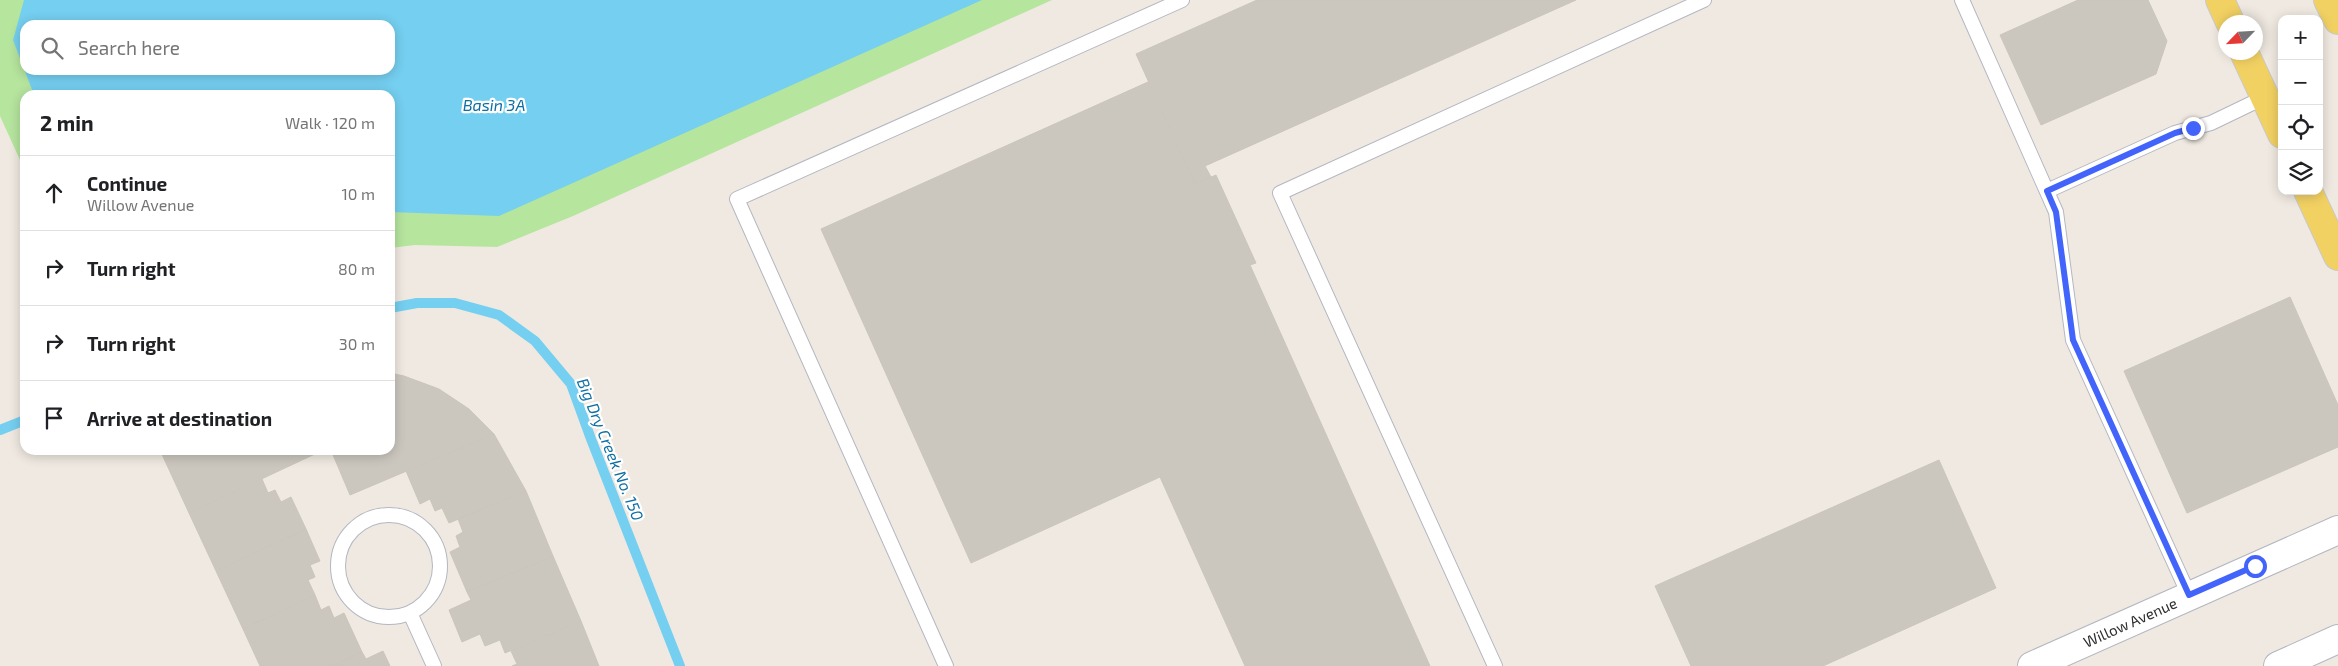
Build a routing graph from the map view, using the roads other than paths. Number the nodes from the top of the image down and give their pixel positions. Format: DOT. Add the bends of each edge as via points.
graph roads {
  1 [pos="1182,0"];
  2 [pos="1704,0"];
  3 [pos="1962,0"];
  4 [pos="2220,0"];
  5 [pos="2328,0"];
  6 [pos="2227,15"];
  7 [pos="2338,20"];
  8 [pos="2248,60"];
  9 [pos="2265,97"];
  10 [pos="2278,125"];
  11 [pos="2047,191"];
  12 [pos="2310,195"];
  13 [pos="2338,256"];
  14 [pos="2338,530"];
  15 [pos="2189,595"];
  16 [pos="410,613"];
  17 [pos="2338,639"];
  18 [pos="2069,649"];
  19 [pos="434,666"];
  20 [pos="946,666"];
  21 [pos="1495,666"];
  22 [pos="2032,666"];
  23 [pos="2046,666"];
  24 [pos="2278,666"];
  1 -- 20 [label="lane" via="738,199"];
  2 -- 21 [label="lane" via="1280,193"];
  3 -- 11 [label="lane"];
  4 -- 6 [label="main road"];
  5 -- 7 [label="main road"];
  8 -- 9 [label="main road"];
  9 -- 10 [label="main road"];
  9 -- 11 [label="lane" via="2211,123 2175,133"];
  11 -- 15 [label="lane" via="2056,212 2073,340"];
  12 -- 13 [label="main road"];
  14 -- 15 [label="main road, Willow Avenue"];
  15 -- 18 [label="main road, Willow Avenue"];
  16 -- 16 [label="lane" via="424,604 434,591 440,561 436,545 426,530 411,520 394,515 376,516 360,524 348,536 340,552 338,570 342,587 351,601 364,611 395,617"];
  16 -- 19 [label="lane"];
  17 -- 24 [label="main road"];
  18 -- 22 [label="main road, Willow Avenue"];
  18 -- 23 [label="main road"];
}
